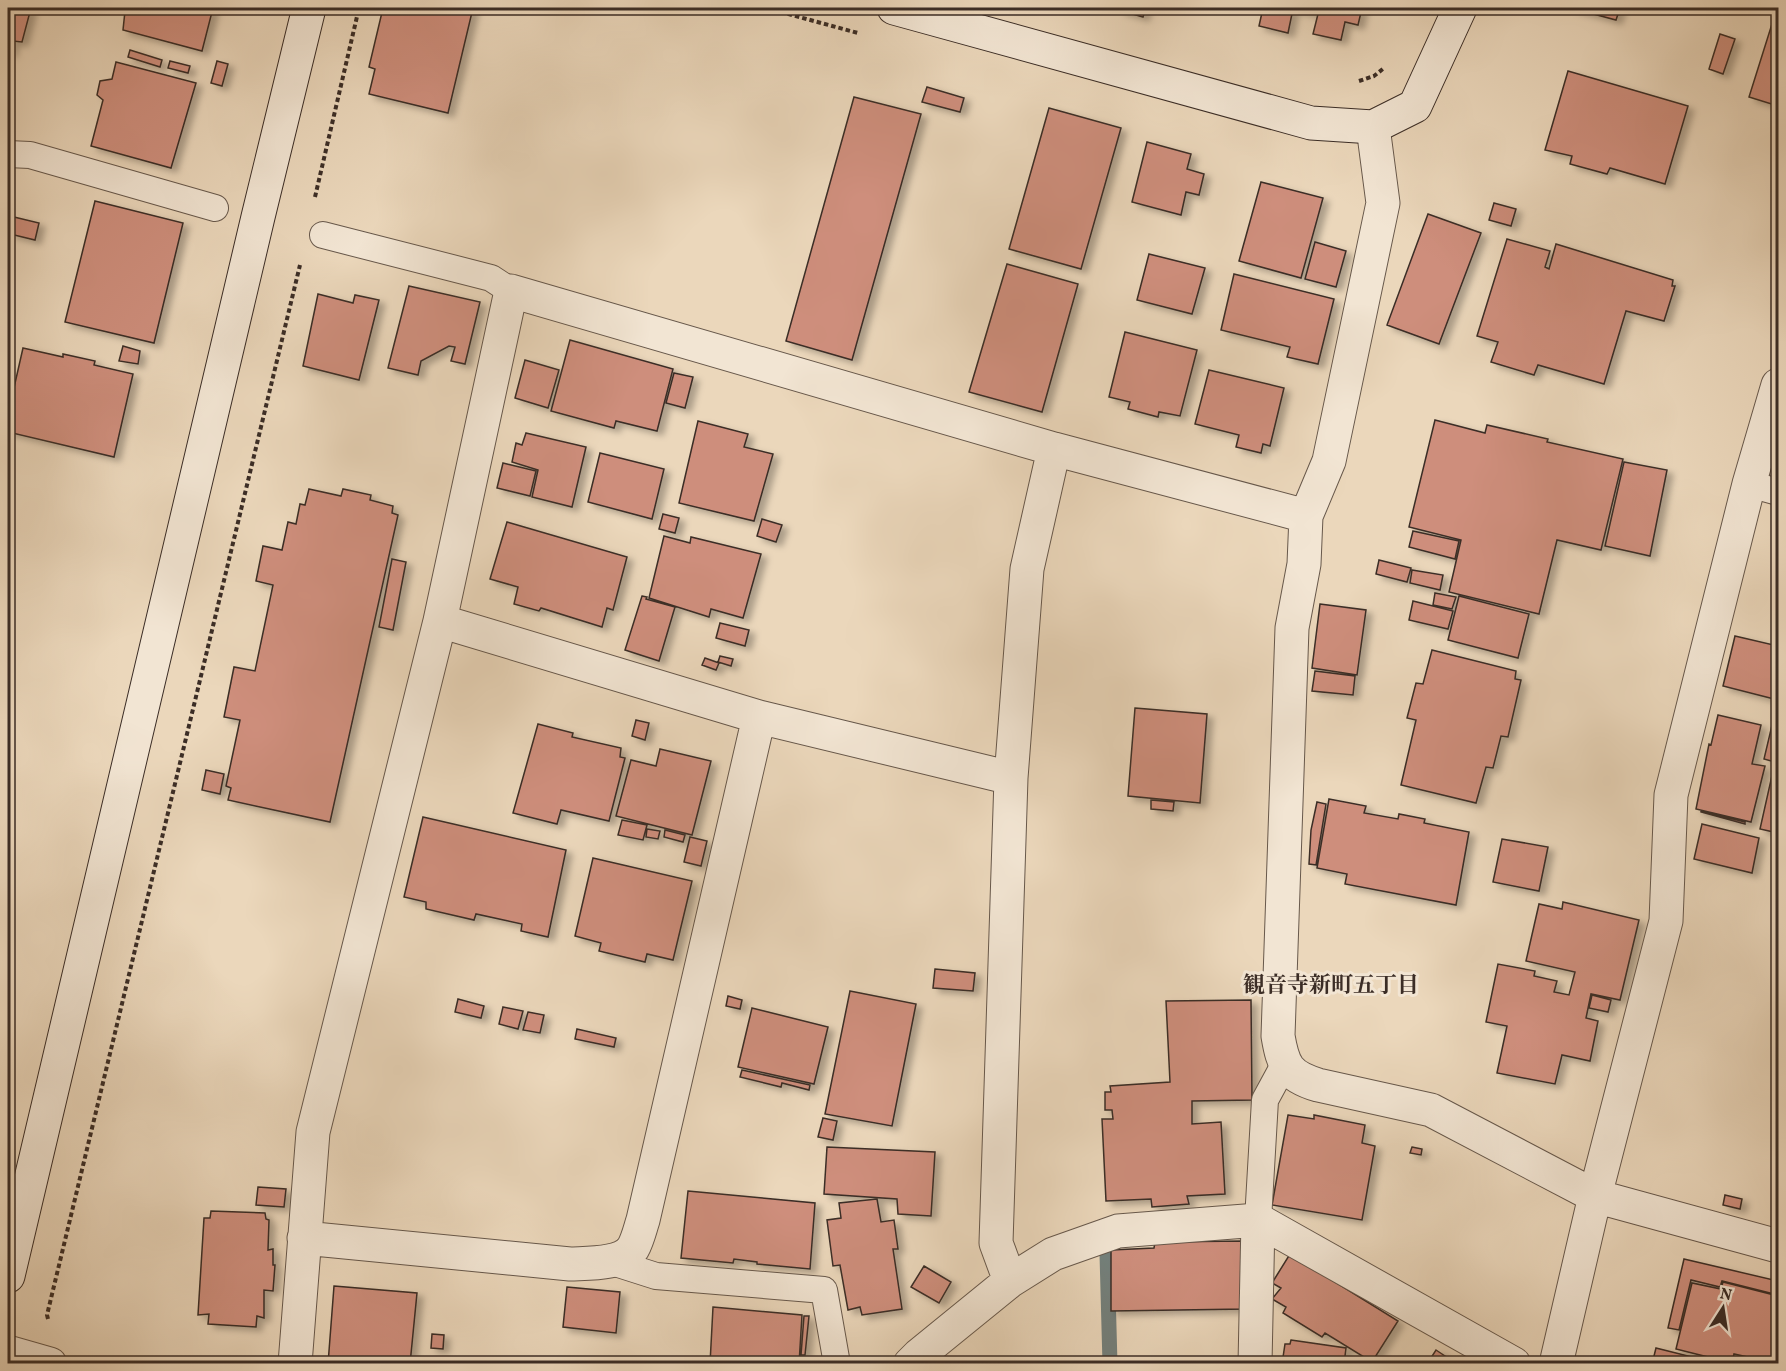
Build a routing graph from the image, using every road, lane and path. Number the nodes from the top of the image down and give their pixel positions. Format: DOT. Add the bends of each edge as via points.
graph roads {
  1 [pos="309,8"];
  2 [pos="359,8"];
  3 [pos="894,8"];
  4 [pos="1460,8"];
  5 [pos="1387,65"];
  6 [pos="1355,83"];
  7 [pos="1373,127"];
  8 [pos="8,154"];
  9 [pos="315,199"];
  10 [pos="215,208"];
  11 [pos="322,235"];
  12 [pos="300,264"];
  13 [pos="511,291"];
  14 [pos="1779,385"];
  15 [pos="1054,449"];
  16 [pos="1764,488"];
  17 [pos="1306,516"];
  18 [pos="440,621"];
  19 [pos="759,717"];
  20 [pos="1011,778"];
  21 [pos="1285,1063"];
  22 [pos="1595,1196"];
  23 [pos="1258,1220"];
  24 [pos="304,1238"];
  25 [pos="1779,1246"];
  26 [pos="609,1261"];
  27 [pos="8,1276"];
  28 [pos="1010,1281"];
  29 [pos="48,1324"];
  30 [pos="8,1352"];
  31 [pos="50,1364"];
  32 [pos="295,1364"];
  33 [pos="837,1364"];
  34 [pos="910,1364"];
  35 [pos="1255,1364"];
  36 [pos="1514,1364"];
  37 [pos="1556,1364"];
  1 -- 27 [label="street"];
  2 -- 9 [label="path"];
  3 -- 7 [label="street" via="1311,123"];
  4 -- 7 [label="street" via="1415,106"];
  5 -- 6 [label="path" via="1374,76"];
  7 -- 17 [label="street" via="1383,203 1329,461"];
  8 -- 10 [label="lane" via="30,155"];
  11 -- 13 [label="lane" via="491,278"];
  12 -- 29 [label="path" via="47,1315"];
  13 -- 15 [label="street"];
  13 -- 18 [label="street"];
  14 -- 16 [label="street"];
  15 -- 17 [label="street"];
  15 -- 20 [label="street" via="1027,569"];
  16 -- 22 [label="street" via="1671,795 1666,921"];
  17 -- 21 [label="street" via="1304,564 1292,628 1278,1036"];
  18 -- 19 [label="street"];
  18 -- 24 [label="street" via="313,1132"];
  19 -- 20 [label="street"];
  19 -- 26 [label="street" via="638,1238 632,1250"];
  20 -- 28 [label="street" via="996,1243"];
  21 -- 22 [label="street" via="1301,1080 1310,1083 1431,1110"];
  21 -- 23 [label="lane" via="1265,1100"];
  22 -- 25 [label="street"];
  22 -- 37 [label="street"];
  23 -- 28 [label="street" via="1118,1231 1053,1254"];
  23 -- 35 [label="street"];
  23 -- 36 [label="street"];
  24 -- 26 [label="street" via="570,1264"];
  24 -- 32 [label="street"];
  26 -- 33 [label="lane" via="657,1276 824,1290"];
  28 -- 34 [label="street"];
  30 -- 31 [label="street"];
}
